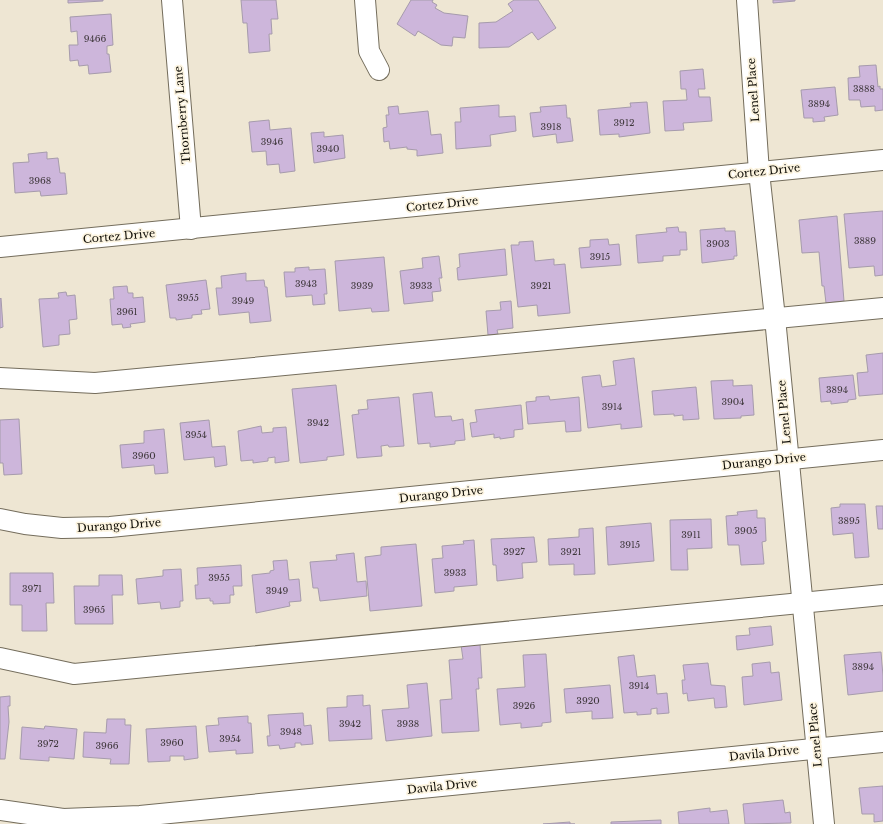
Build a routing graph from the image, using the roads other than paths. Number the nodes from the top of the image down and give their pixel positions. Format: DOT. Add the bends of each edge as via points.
graph roads {
  1 [pos="172,0"];
  2 [pos="365,0"];
  3 [pos="746,0"];
  4 [pos="379,70"];
  5 [pos="883,160"];
  6 [pos="759,172"];
  7 [pos="191,229"];
  8 [pos="0,247"];
  9 [pos="883,308"];
  10 [pos="775,318"];
  11 [pos="0,378"];
  12 [pos="883,450"];
  13 [pos="788,459"];
  14 [pos="0,518"];
  15 [pos="883,595"];
  16 [pos="803,603"];
  17 [pos="0,658"];
  18 [pos="883,742"];
  19 [pos="816,748"];
  20 [pos="0,810"];
  21 [pos="824,824"];
  1 -- 7 [label="street, Thornberry Lane"];
  2 -- 4 [label="street" via="369,51"];
  3 -- 6 [label="street, Lenel Place"];
  5 -- 6 [label="street, Cortez Drive"];
  6 -- 7 [label="street, Cortez Drive"];
  6 -- 10 [label="street, Lenel Place"];
  7 -- 8 [label="street, Cortez Drive"];
  9 -- 10 [label="street"];
  10 -- 11 [label="street" via="95,383"];
  10 -- 13 [label="street, Lenel Place"];
  12 -- 13 [label="street, Durango Drive"];
  13 -- 14 [label="street, Durango Drive" via="110,527 62,528"];
  13 -- 16 [label="street, Lenel Place"];
  15 -- 16 [label="street"];
  16 -- 17 [label="street" via="74,674"];
  16 -- 19 [label="street, Lenel Place"];
  18 -- 19 [label="street, Davila Drive"];
  19 -- 20 [label="street, Davila Drive" via="140,816 64,818"];
  19 -- 21 [label="street, Lenel Place"];
}
